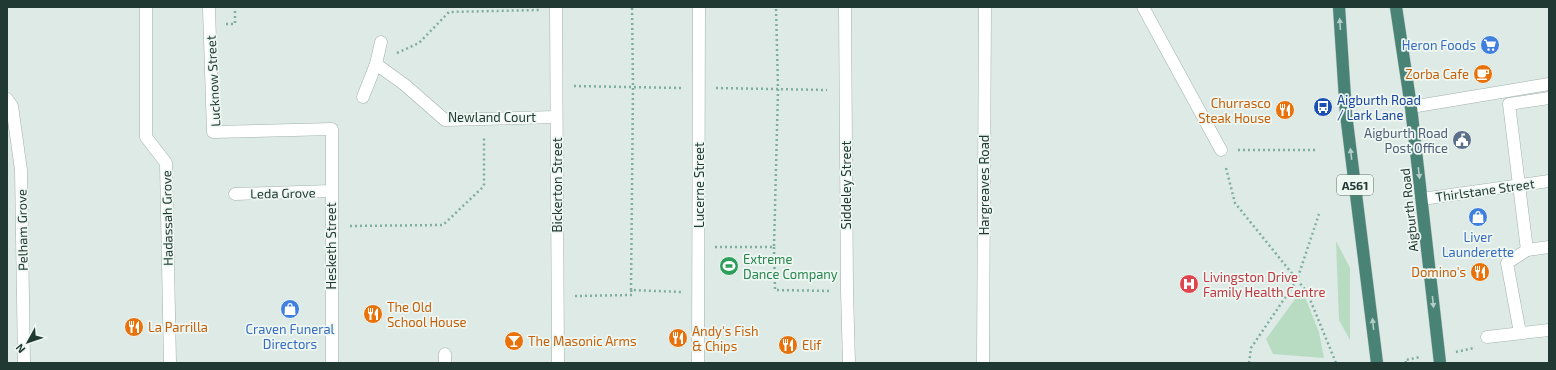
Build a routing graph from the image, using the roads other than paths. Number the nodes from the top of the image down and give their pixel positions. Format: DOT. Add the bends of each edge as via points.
graph roads {
  1 [pos="146,7"];
  2 [pos="699,7"];
  3 [pos="845,7"];
  4 [pos="985,7"];
  5 [pos="1143,7"];
  6 [pos="1339,7"];
  7 [pos="1396,7"];
  8 [pos="556,8"];
  9 [pos="209,9"];
  10 [pos="381,42"];
  11 [pos="376,64"];
  12 [pos="1549,84"];
  13 [pos="363,97"];
  14 [pos="1549,98"];
  15 [pos="7,99"];
  16 [pos="1411,107"];
  17 [pos="556,117"];
  18 [pos="332,130"];
  19 [pos="1221,150"];
  20 [pos="1549,181"];
  21 [pos="1520,185"];
  22 [pos="331,191"];
  23 [pos="235,194"];
  24 [pos="1422,199"];
  25 [pos="1549,247"];
  26 [pos="1527,250"];
  27 [pos="1549,330"];
  28 [pos="1520,333"];
  29 [pos="1487,337"];
  30 [pos="1440,359"];
  31 [pos="24,363"];
  32 [pos="170,363"];
  33 [pos="332,363"];
  34 [pos="558,363"];
  35 [pos="698,363"];
  36 [pos="849,363"];
  37 [pos="983,363"];
  38 [pos="1377,363"];
  1 -- 32 [label="street, Hadassah Grove" via="146,137 166,163"];
  2 -- 35 [label="street, Lucerne Street"];
  3 -- 36 [label="street, Siddeley Street"];
  4 -- 37 [label="street, Hargreaves Road"];
  5 -- 19 [label="street"];
  38 -- 6 [label="highway, A561, one-way" via="1346,114"];
  7 -- 16 [label="highway, Aigburth Road"];
  8 -- 17 [label="street, Bickerton Street"];
  9 -- 18 [label="street, Lucknow Street" via="213,132"];
  10 -- 11 [label="street"];
  11 -- 13 [label="street"];
  11 -- 17 [label="street, Newland Court" via="445,120"];
  12 -- 16 [label="street"];
  14 -- 21 [label="street" via="1509,104"];
  15 -- 31 [label="street, Pelham Grove" via="12,106 21,170"];
  16 -- 24 [label="highway, Aigburth Road, one-way"];
  17 -- 34 [label="street, Bickerton Street"];
  18 -- 22 [label="street, Hesketh Street"];
  20 -- 21 [label="street, Thirlstane Street"];
  21 -- 24 [label="street, Thirlstane Street"];
  21 -- 26 [label="street"];
  22 -- 23 [label="street, Leda Grove"];
  22 -- 33 [label="street, Hesketh Street"];
  24 -- 30 [label="highway, Aigburth Road, one-way"];
  25 -- 26 [label="street"];
  26 -- 28 [label="street" via="1507,263"];
  27 -- 28 [label="street"];
  28 -- 29 [label="street"];
}
